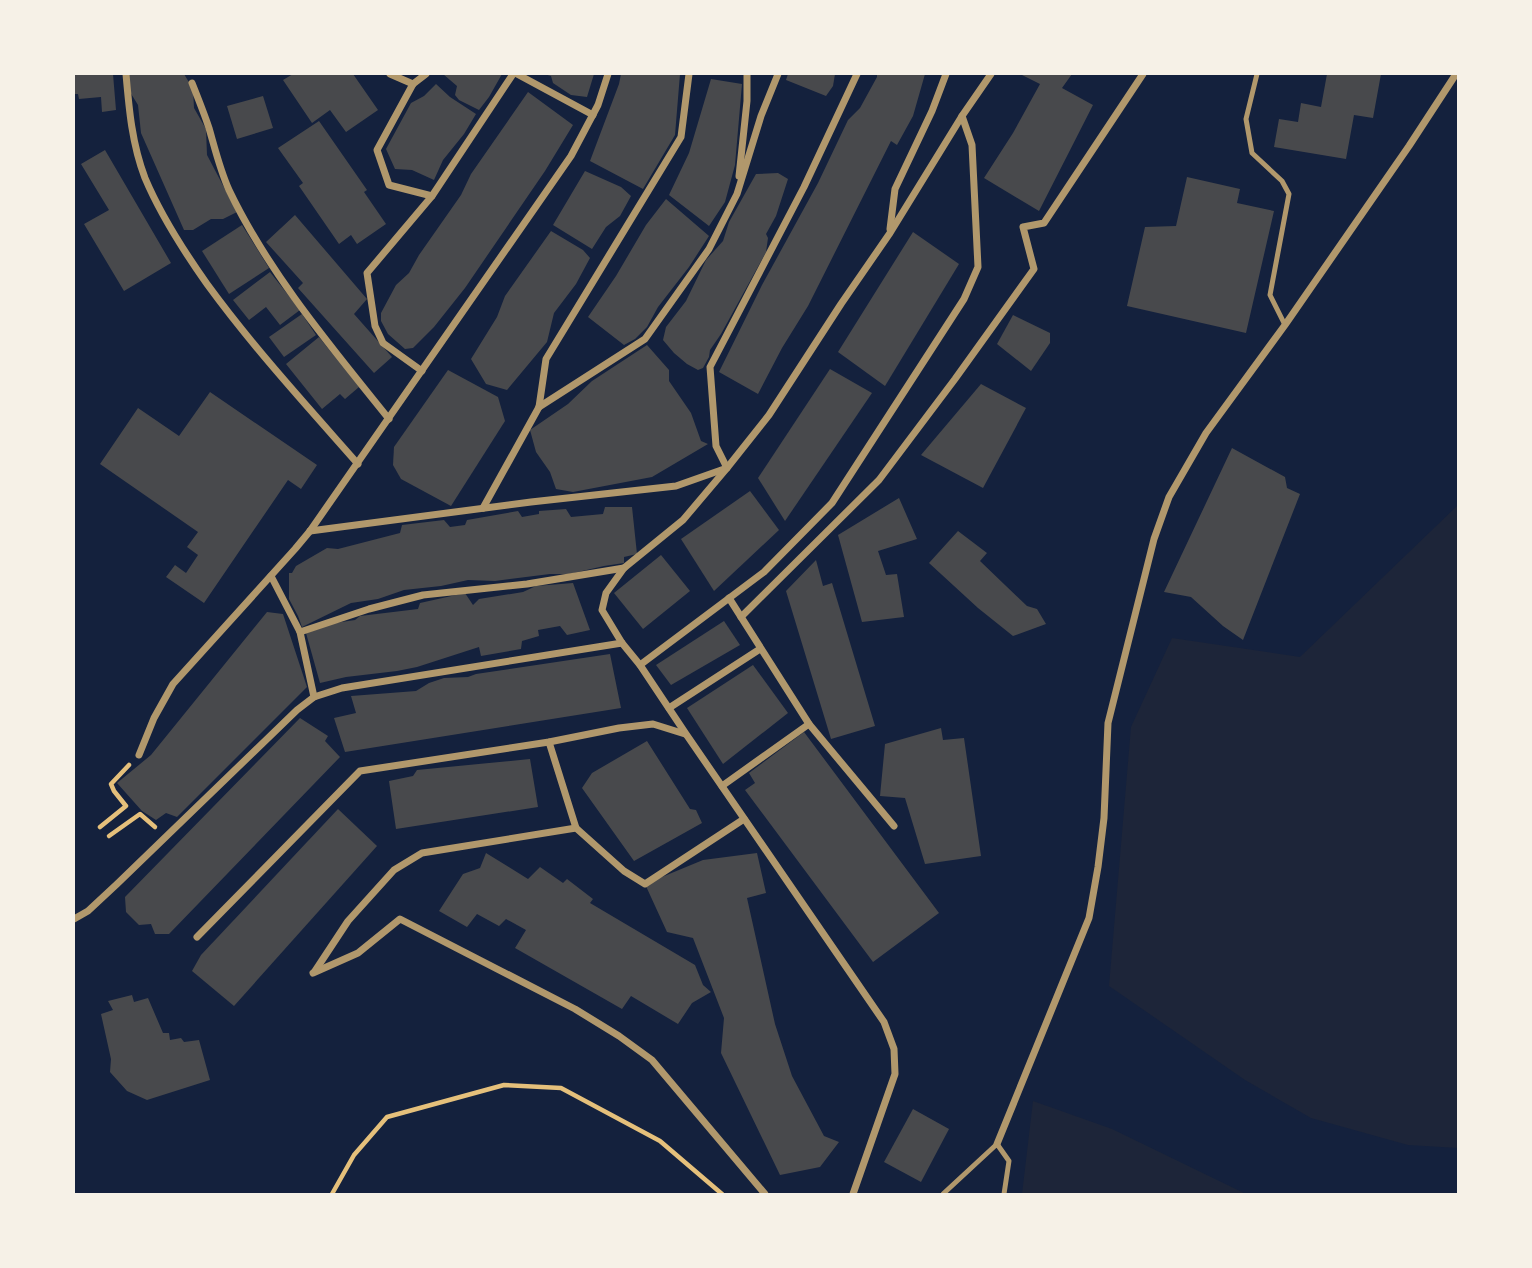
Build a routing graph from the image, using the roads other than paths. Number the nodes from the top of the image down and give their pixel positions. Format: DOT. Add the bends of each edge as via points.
graph roads {
  1 [pos="126,74"];
  2 [pos="390,74"];
  3 [pos="426,74"];
  4 [pos="515,74"];
  5 [pos="608,74"];
  6 [pos="689,74"];
  7 [pos="747,74"];
  8 [pos="778,74"];
  9 [pos="856,74"];
  10 [pos="946,74"];
  11 [pos="991,74"];
  12 [pos="1143,74"];
  13 [pos="1257,74"];
  14 [pos="1456,74"];
  15 [pos="192,83"];
  16 [pos="413,84"];
  17 [pos="593,115"];
  18 [pos="962,116"];
  19 [pos="737,194"];
  20 [pos="432,196"];
  21 [pos="890,233"];
  22 [pos="1285,325"];
  23 [pos="422,371"];
  24 [pos="540,407"];
  25 [pos="389,419"];
  26 [pos="358,464"];
  27 [pos="727,468"];
  28 [pos="483,508"];
  29 [pos="310,531"];
  30 [pos="624,568"];
  31 [pos="271,576"];
  32 [pos="729,598"];
  33 [pos="741,617"];
  34 [pos="300,632"];
  35 [pos="622,643"];
  36 [pos="760,649"];
  37 [pos="640,664"];
  38 [pos="314,697"];
  39 [pos="669,708"];
  40 [pos="809,723"];
  41 [pos="686,734"];
  42 [pos="549,742"];
  43 [pos="139,755"];
  44 [pos="722,786"];
  45 [pos="744,819"];
  46 [pos="894,825"];
  47 [pos="576,828"];
  48 [pos="74,919"];
  49 [pos="197,937"];
  50 [pos="997,1144"];
  51 [pos="765,1195"];
  52 [pos="853,1195"];
  53 [pos="943,1195"];
  54 [pos="1004,1195"];
  1 -- 26 [label="street" via="140,163 176,239 258,350"];
  2 -- 16 [label="street"];
  3 -- 16 [label="street"];
  4 -- 17 [label="street"];
  4 -- 20 [label="street"];
  5 -- 17 [label="street"];
  6 -- 24 [label="street" via="681,137 546,359"];
  7 -- 19 [label="street"];
  8 -- 19 [label="street"];
  9 -- 27 [label="street" via="804,187 710,367 716,446"];
  10 -- 21 [label="street" via="895,188"];
  11 -- 18 [label="street"];
  12 -- 33 [label="street" via="1044,223 1023,228 1034,269 955,379 879,480"];
  13 -- 22 [label="lane" via="1246,119 1252,153 1282,181 1289,194 1270,295"];
  14 -- 22 [label="street"];
  15 -- 25 [label="street" via="222,174 246,222 279,275"];
  16 -- 20 [label="street" via="377,150 389,185"];
  17 -- 23 [label="street" via="571,156"];
  18 -- 21 [label="street"];
  18 -- 32 [label="street" via="972,145 978,267 964,299 832,503 764,572"];
  19 -- 24 [label="street" via="709,249 645,339"];
  20 -- 23 [label="street" via="367,273 375,326 383,343"];
  21 -- 27 [label="street" via="769,415"];
  22 -- 50 [label="street" via="1206,433 1169,497 1154,539 1108,723 1104,818 1089,918"];
  23 -- 25 [label="street"];
  24 -- 28 [label="street"];
  25 -- 26 [label="street"];
  26 -- 29 [label="street"];
  27 -- 28 [label="street" via="676,485"];
  27 -- 30 [label="street" via="683,520"];
  28 -- 29 [label="street"];
  29 -- 31 [label="street"];
  30 -- 34 [label="street" via="423,595"];
  30 -- 35 [label="street" via="606,593 602,610"];
  31 -- 34 [label="street"];
  31 -- 43 [label="street" via="173,684"];
  32 -- 33 [label="street"];
  32 -- 37 [label="street"];
  33 -- 36 [label="street"];
  34 -- 38 [label="street"];
  35 -- 37 [label="street"];
  35 -- 38 [label="street" via="342,688"];
  36 -- 39 [label="street"];
  36 -- 40 [label="street"];
  37 -- 39 [label="street"];
  38 -- 48 [label="street" via="88,911"];
  39 -- 41 [label="street"];
  40 -- 44 [label="street"];
  40 -- 46 [label="street"];
  41 -- 42 [label="street" via="653,724"];
  41 -- 44 [label="street"];
  42 -- 47 [label="street"];
  42 -- 49 [label="street" via="360,771"];
  44 -- 45 [label="street"];
  45 -- 47 [label="street" via="645,884"];
  45 -- 52 [label="street" via="884,1022 894,1049 895,1073"];
  47 -- 51 [label="street" via="422,853 394,870 348,921 313,973 358,953 400,919 575,1009 652,1060"];
  50 -- 53 [label="lane"];
  50 -- 54 [label="lane" via="1009,1161"];
}
